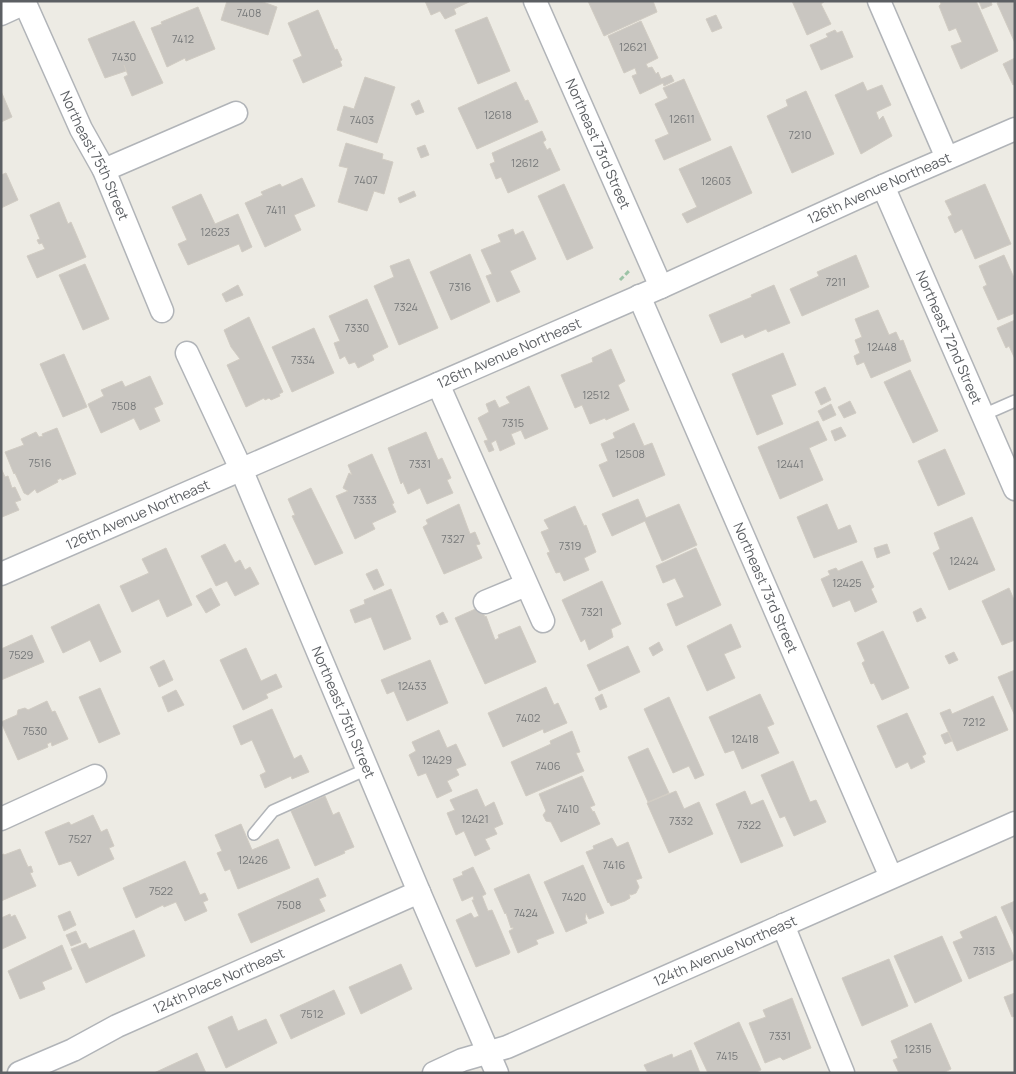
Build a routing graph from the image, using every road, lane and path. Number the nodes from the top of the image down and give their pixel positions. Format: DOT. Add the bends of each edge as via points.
graph roads {
  1 [pos="535,1"];
  2 [pos="879,1"];
  3 [pos="25,2"];
  4 [pos="1,14"];
  5 [pos="236,113"];
  6 [pos="1015,129"];
  7 [pos="947,158"];
  8 [pos="104,170"];
  9 [pos="883,186"];
  10 [pos="629,265"];
  11 [pos="616,283"];
  12 [pos="661,287"];
  13 [pos="639,296"];
  14 [pos="162,311"];
  15 [pos="187,353"];
  16 [pos="438,384"];
  17 [pos="1015,401"];
  18 [pos="982,415"];
  19 [pos="240,469"];
  20 [pos="1015,489"];
  21 [pos="1,574"];
  22 [pos="526,585"];
  23 [pos="485,602"];
  24 [pos="542,621"];
  25 [pos="367,769"];
  26 [pos="94,776"];
  27 [pos="1,819"];
  28 [pos="1015,823"];
  29 [pos="254,834"];
  30 [pos="891,877"];
  31 [pos="419,892"];
  32 [pos="783,925"];
  33 [pos="493,1063"];
  34 [pos="19,1073"];
  35 [pos="434,1073"];
  36 [pos="844,1073"];
  1 -- 12 [label="street, Northeast 73rd Street"];
  2 -- 7 [label="street"];
  3 -- 4 [label="street"];
  3 -- 8 [label="street, Northeast 75th Street" via="81,129"];
  5 -- 8 [label="street"];
  6 -- 7 [label="street, 126th Avenue Northeast"];
  7 -- 9 [label="street, 126th Avenue Northeast"];
  8 -- 14 [label="street, Northeast 75th Street"];
  9 -- 12 [label="street, 126th Avenue Northeast"];
  9 -- 18 [label="street, Northeast 72nd Street"];
  10 -- 11 [label="path" via="629,272"];
  12 -- 13 [label="street, 126th Avenue Northeast"];
  13 -- 16 [label="street, 126th Avenue Northeast"];
  13 -- 30 [label="street, Northeast 73rd Street"];
  15 -- 19 [label="street, Northeast 75th Street"];
  16 -- 19 [label="street, 126th Avenue Northeast"];
  16 -- 22 [label="street"];
  17 -- 18 [label="lane"];
  18 -- 20 [label="street, Northeast 72nd Street"];
  19 -- 21 [label="street, 126th Avenue Northeast"];
  19 -- 25 [label="street, Northeast 75th Street"];
  22 -- 23 [label="street"];
  22 -- 24 [label="street"];
  25 -- 29 [label="lane" via="273,811"];
  25 -- 31 [label="street, Northeast 75th Street"];
  26 -- 27 [label="street"];
  28 -- 30 [label="street, 124th Avenue Northeast"];
  30 -- 32 [label="street, 124th Avenue Northeast"];
  31 -- 33 [label="street, Northeast 75th Street"];
  31 -- 34 [label="street, 124th Place Northeast"];
  32 -- 33 [label="street, 124th Avenue Northeast" via="506,1047"];
  32 -- 36 [label="street"];
  33 -- 35 [label="street, 124th Avenue Northeast" via="462,1060"];
}
